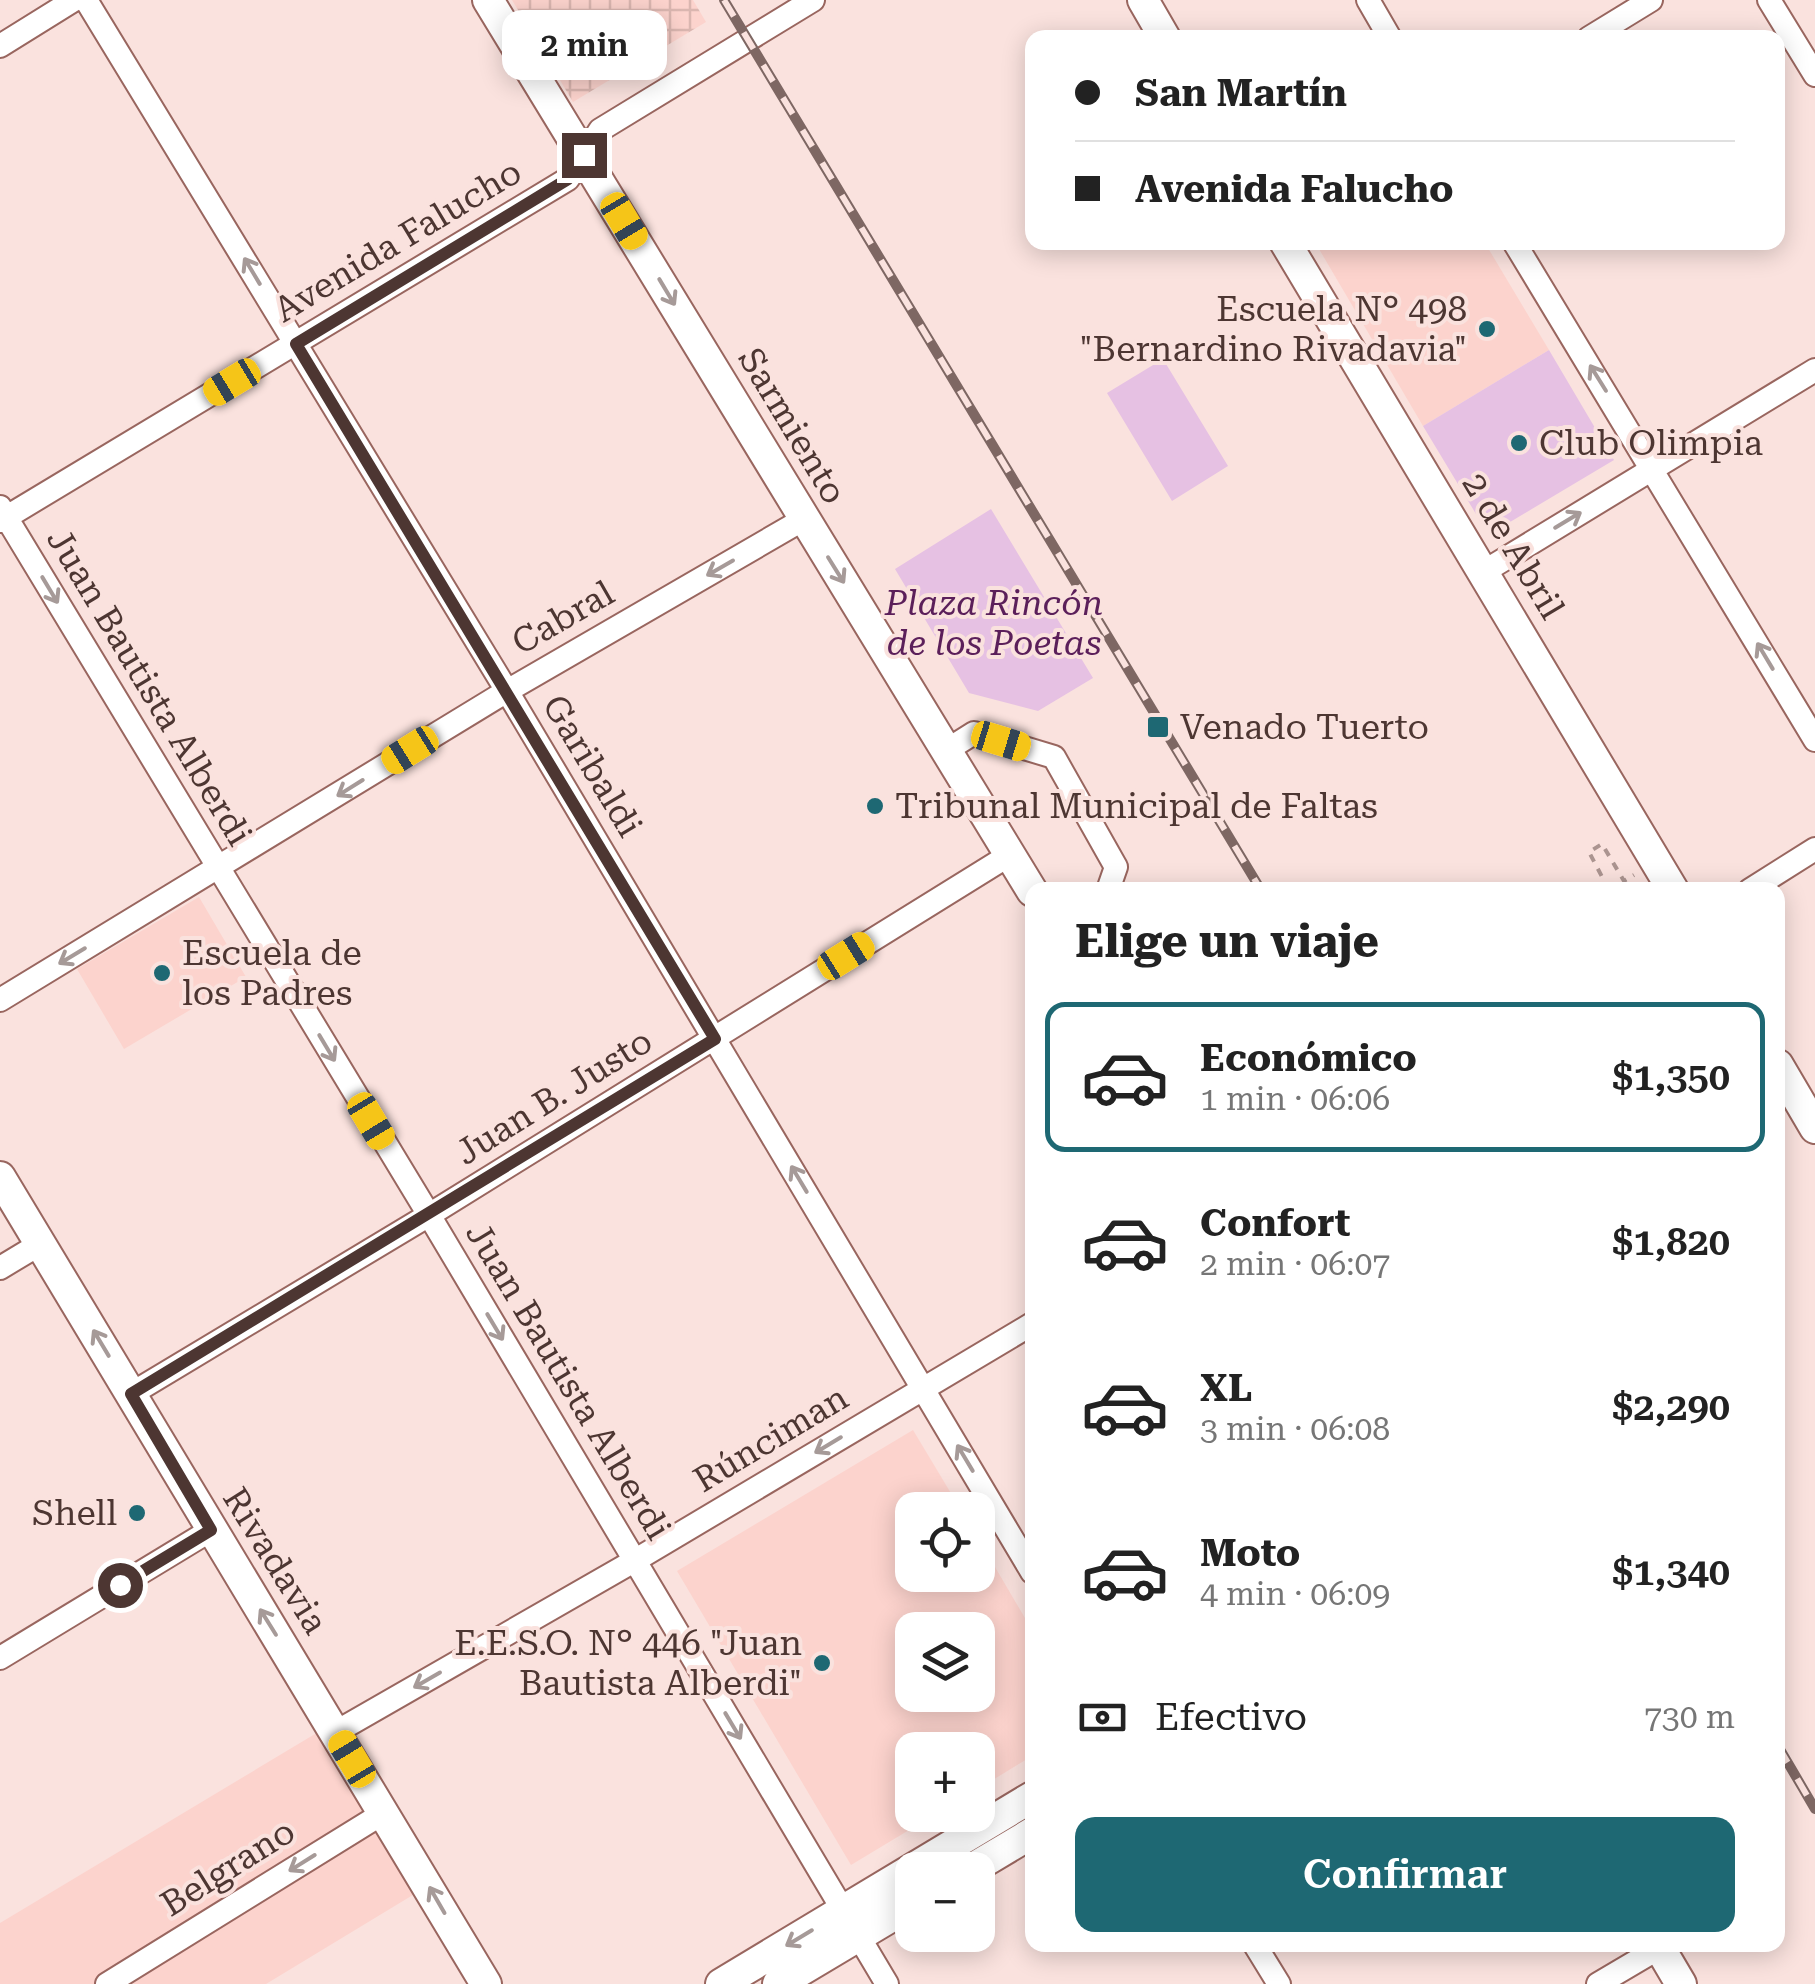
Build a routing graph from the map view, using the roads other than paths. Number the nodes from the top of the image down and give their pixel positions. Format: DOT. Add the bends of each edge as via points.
graph roads {
  1 [pos="74,0"];
  2 [pos="86,0"];
  3 [pos="488,0"];
  4 [pos="813,0"];
  5 [pos="1144,0"];
  6 [pos="1368,0"];
  7 [pos="1651,0"];
  8 [pos="1769,0"];
  9 [pos="1161,30"];
  10 [pos="1385,30"];
  11 [pos="1602,30"];
  12 [pos="0,46"];
  13 [pos="1815,75"];
  14 [pos="584,155"];
  15 [pos="1291,250"];
  16 [pos="1519,250"];
  17 [pos="296,344"];
  18 [pos="1815,370"];
  19 [pos="1654,468"];
  20 [pos="2,515"];
  21 [pos="804,519"];
  22 [pos="1485,571"];
  23 [pos="506,691"];
  24 [pos="1815,740"];
  25 [pos="947,750"];
  26 [pos="1815,850"];
  27 [pos="1010,854"];
  28 [pos="217,869"];
  29 [pos="1027,882"];
  30 [pos="1111,882"];
  31 [pos="1668,882"];
  32 [pos="1763,882"];
  33 [pos="0,1000"];
  34 [pos="715,1039"];
  35 [pos="1785,1076"];
  36 [pos="1815,1128"];
  37 [pos="0,1178"];
  38 [pos="429,1215"];
  39 [pos="40,1244"];
  40 [pos="0,1268"];
  41 [pos="1025,1328"];
  42 [pos="924,1388"];
  43 [pos="131,1394"];
  44 [pos="211,1530"];
  45 [pos="1025,1560"];
  46 [pos="634,1561"];
  47 [pos="0,1658"];
  48 [pos="336,1732"];
  49 [pos="1025,1802"];
  50 [pos="385,1812"];
  51 [pos="1025,1837"];
  52 [pos="995,1855"];
  53 [pos="895,1910"];
  54 [pos="851,1924"];
  55 [pos="1259,1952"];
  56 [pos="1649,1952"];
  57 [pos="1661,1952"];
  58 [pos="107,1984"];
  59 [pos="486,1984"];
  60 [pos="721,1984"];
  61 [pos="778,1984"];
  62 [pos="888,1984"];
  63 [pos="1279,1984"];
  64 [pos="1598,1984"];
  65 [pos="1680,1984"];
  1 -- 12 [label="street"];
  17 -- 2 [label="street, Garibaldi, one-way"];
  3 -- 14 [label="street, Sarmiento"];
  4 -- 14 [label="street, Avenida Falucho" via="600,130"];
  5 -- 9 [label="street"];
  6 -- 10 [label="street"];
  7 -- 11 [label="street"];
  8 -- 13 [label="street"];
  14 -- 17 [label="street, Avenida Falucho" via="568,179"];
  14 -- 21 [label="street, Sarmiento, one-way"];
  15 -- 22 [label="street, 2 de Abril"];
  19 -- 16 [label="street, one-way"];
  17 -- 20 [label="street, Avenida Falucho"];
  17 -- 23 [label="street, Garibaldi"];
  18 -- 19 [label="street"];
  22 -- 19 [label="street, one-way"];
  24 -- 19 [label="street, one-way"];
  20 -- 28 [label="street, Juan Bautista Alberdi, one-way"];
  21 -- 23 [label="street, Cabral, one-way"];
  21 -- 25 [label="street, Sarmiento, one-way"];
  22 -- 31 [label="street, 2 de Abril"];
  23 -- 28 [label="street, Cabral, one-way"];
  23 -- 34 [label="street, Garibaldi"];
  25 -- 27 [label="street, Sarmiento"];
  25 -- 30 [label="street" via="974,733 1054,757 1116,867"];
  26 -- 32 [label="street"];
  27 -- 29 [label="street, Sarmiento"];
  27 -- 34 [label="street, Juan B. Justo"];
  28 -- 33 [label="street, Cabral, one-way"];
  28 -- 38 [label="street, Juan Bautista Alberdi, one-way"];
  34 -- 38 [label="street, Juan B. Justo"];
  42 -- 34 [label="street, Garibaldi, one-way"];
  35 -- 36 [label="street"];
  37 -- 39 [label="street, Rivadavia"];
  38 -- 43 [label="street, Juan B. Justo"];
  38 -- 46 [label="street, Juan Bautista Alberdi, one-way"];
  39 -- 40 [label="street"];
  43 -- 39 [label="street, Rivadavia, one-way"];
  41 -- 42 [label="street, Rúnciman"];
  45 -- 42 [label="street, Garibaldi, one-way"];
  42 -- 46 [label="street, Rúnciman, one-way"];
  43 -- 44 [label="street, Rivadavia"];
  44 -- 47 [label="street"];
  48 -- 44 [label="street, Rivadavia, one-way"];
  46 -- 48 [label="street, Rúnciman, one-way"];
  46 -- 54 [label="street, Juan Bautista Alberdi, one-way"];
  48 -- 50 [label="street, Rivadavia"];
  49 -- 54 [label="street"];
  50 -- 58 [label="street, Belgrano, one-way"];
  59 -- 50 [label="street, Rivadavia, one-way"];
  51 -- 52 [label="street"];
  53 -- 54 [label="street"];
  54 -- 60 [label="street, one-way"];
  54 -- 61 [label="street"];
  54 -- 62 [label="street, Juan Bautista Alberdi"];
  55 -- 63 [label="street"];
  56 -- 64 [label="street"];
  57 -- 65 [label="street"];
}
